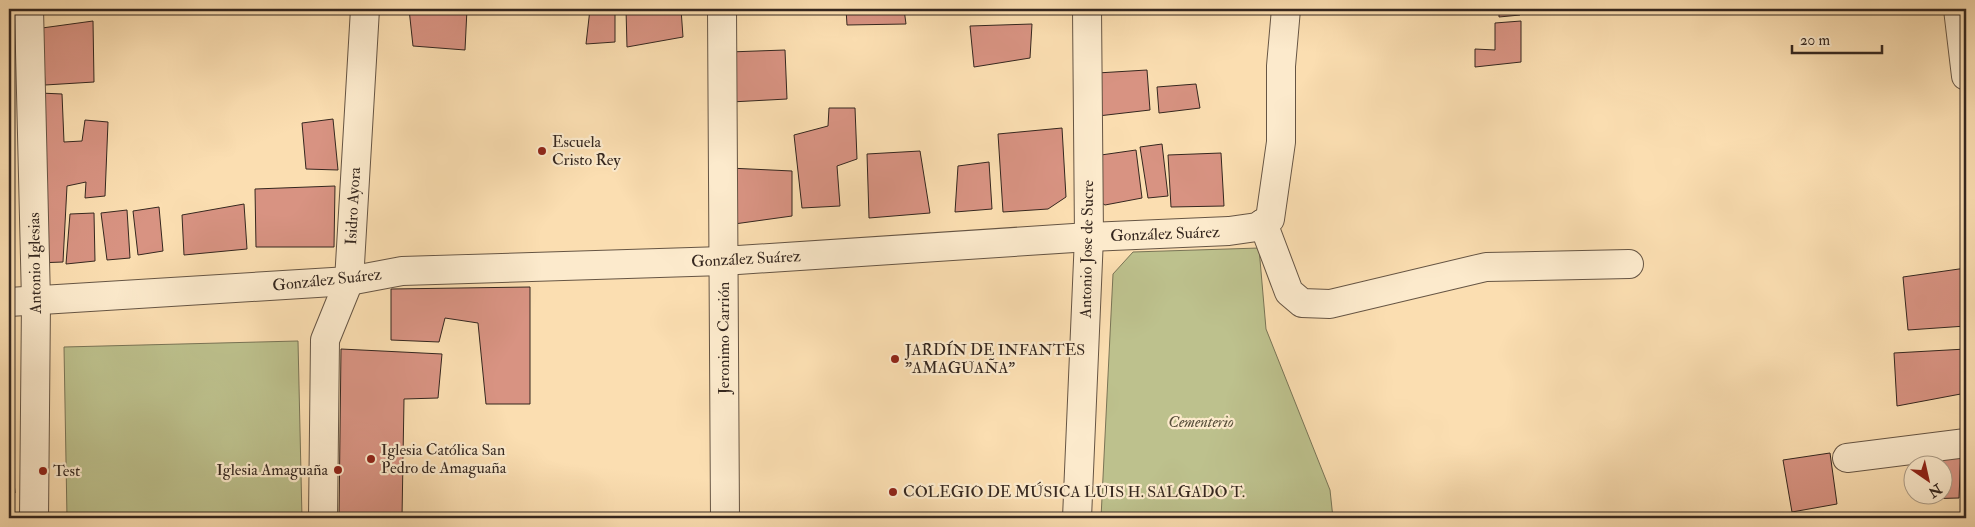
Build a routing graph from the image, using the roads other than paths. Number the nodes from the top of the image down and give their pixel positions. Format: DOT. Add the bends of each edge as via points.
graph roads {
  1 [pos="29,9"];
  2 [pos="364,9"];
  3 [pos="722,9"];
  4 [pos="1086,9"];
  5 [pos="1286,9"];
  6 [pos="1958,9"];
  7 [pos="1966,76"];
  8 [pos="1263,223"];
  9 [pos="1089,237"];
  10 [pos="723,261"];
  11 [pos="1629,264"];
  12 [pos="349,281"];
  13 [pos="36,301"];
  14 [pos="9,302"];
  15 [pos="1966,443"];
  16 [pos="1847,458"];
  17 [pos="34,518"];
  18 [pos="323,518"];
  19 [pos="725,518"];
  20 [pos="1077,518"];
  1 -- 13 [label="street, Antonio Iglesias"];
  2 -- 12 [label="street, Isidro Ayora"];
  3 -- 10 [label="street, Jeronimo Carrión"];
  4 -- 9 [label="street, Antonio Jose de Sucre"];
  5 -- 8 [label="street" via="1281,66 1281,142 1270,219"];
  6 -- 7 [label="street"];
  8 -- 9 [label="street, González Suárez" via="1257,227 1229,231"];
  8 -- 11 [label="street" via="1289,292 1302,303 1330,304 1486,268"];
  9 -- 10 [label="street, González Suárez"];
  9 -- 20 [label="street, Antonio Jose de Sucre"];
  10 -- 12 [label="street, González Suárez" via="402,271"];
  10 -- 19 [label="street, Jeronimo Carrión"];
  12 -- 13 [label="street, González Suárez"];
  12 -- 18 [label="street, Isidro Ayora" via="326,340"];
  13 -- 14 [label="street, González Suárez"];
  13 -- 17 [label="street, Antonio Iglesias"];
  15 -- 16 [label="street"];
}
